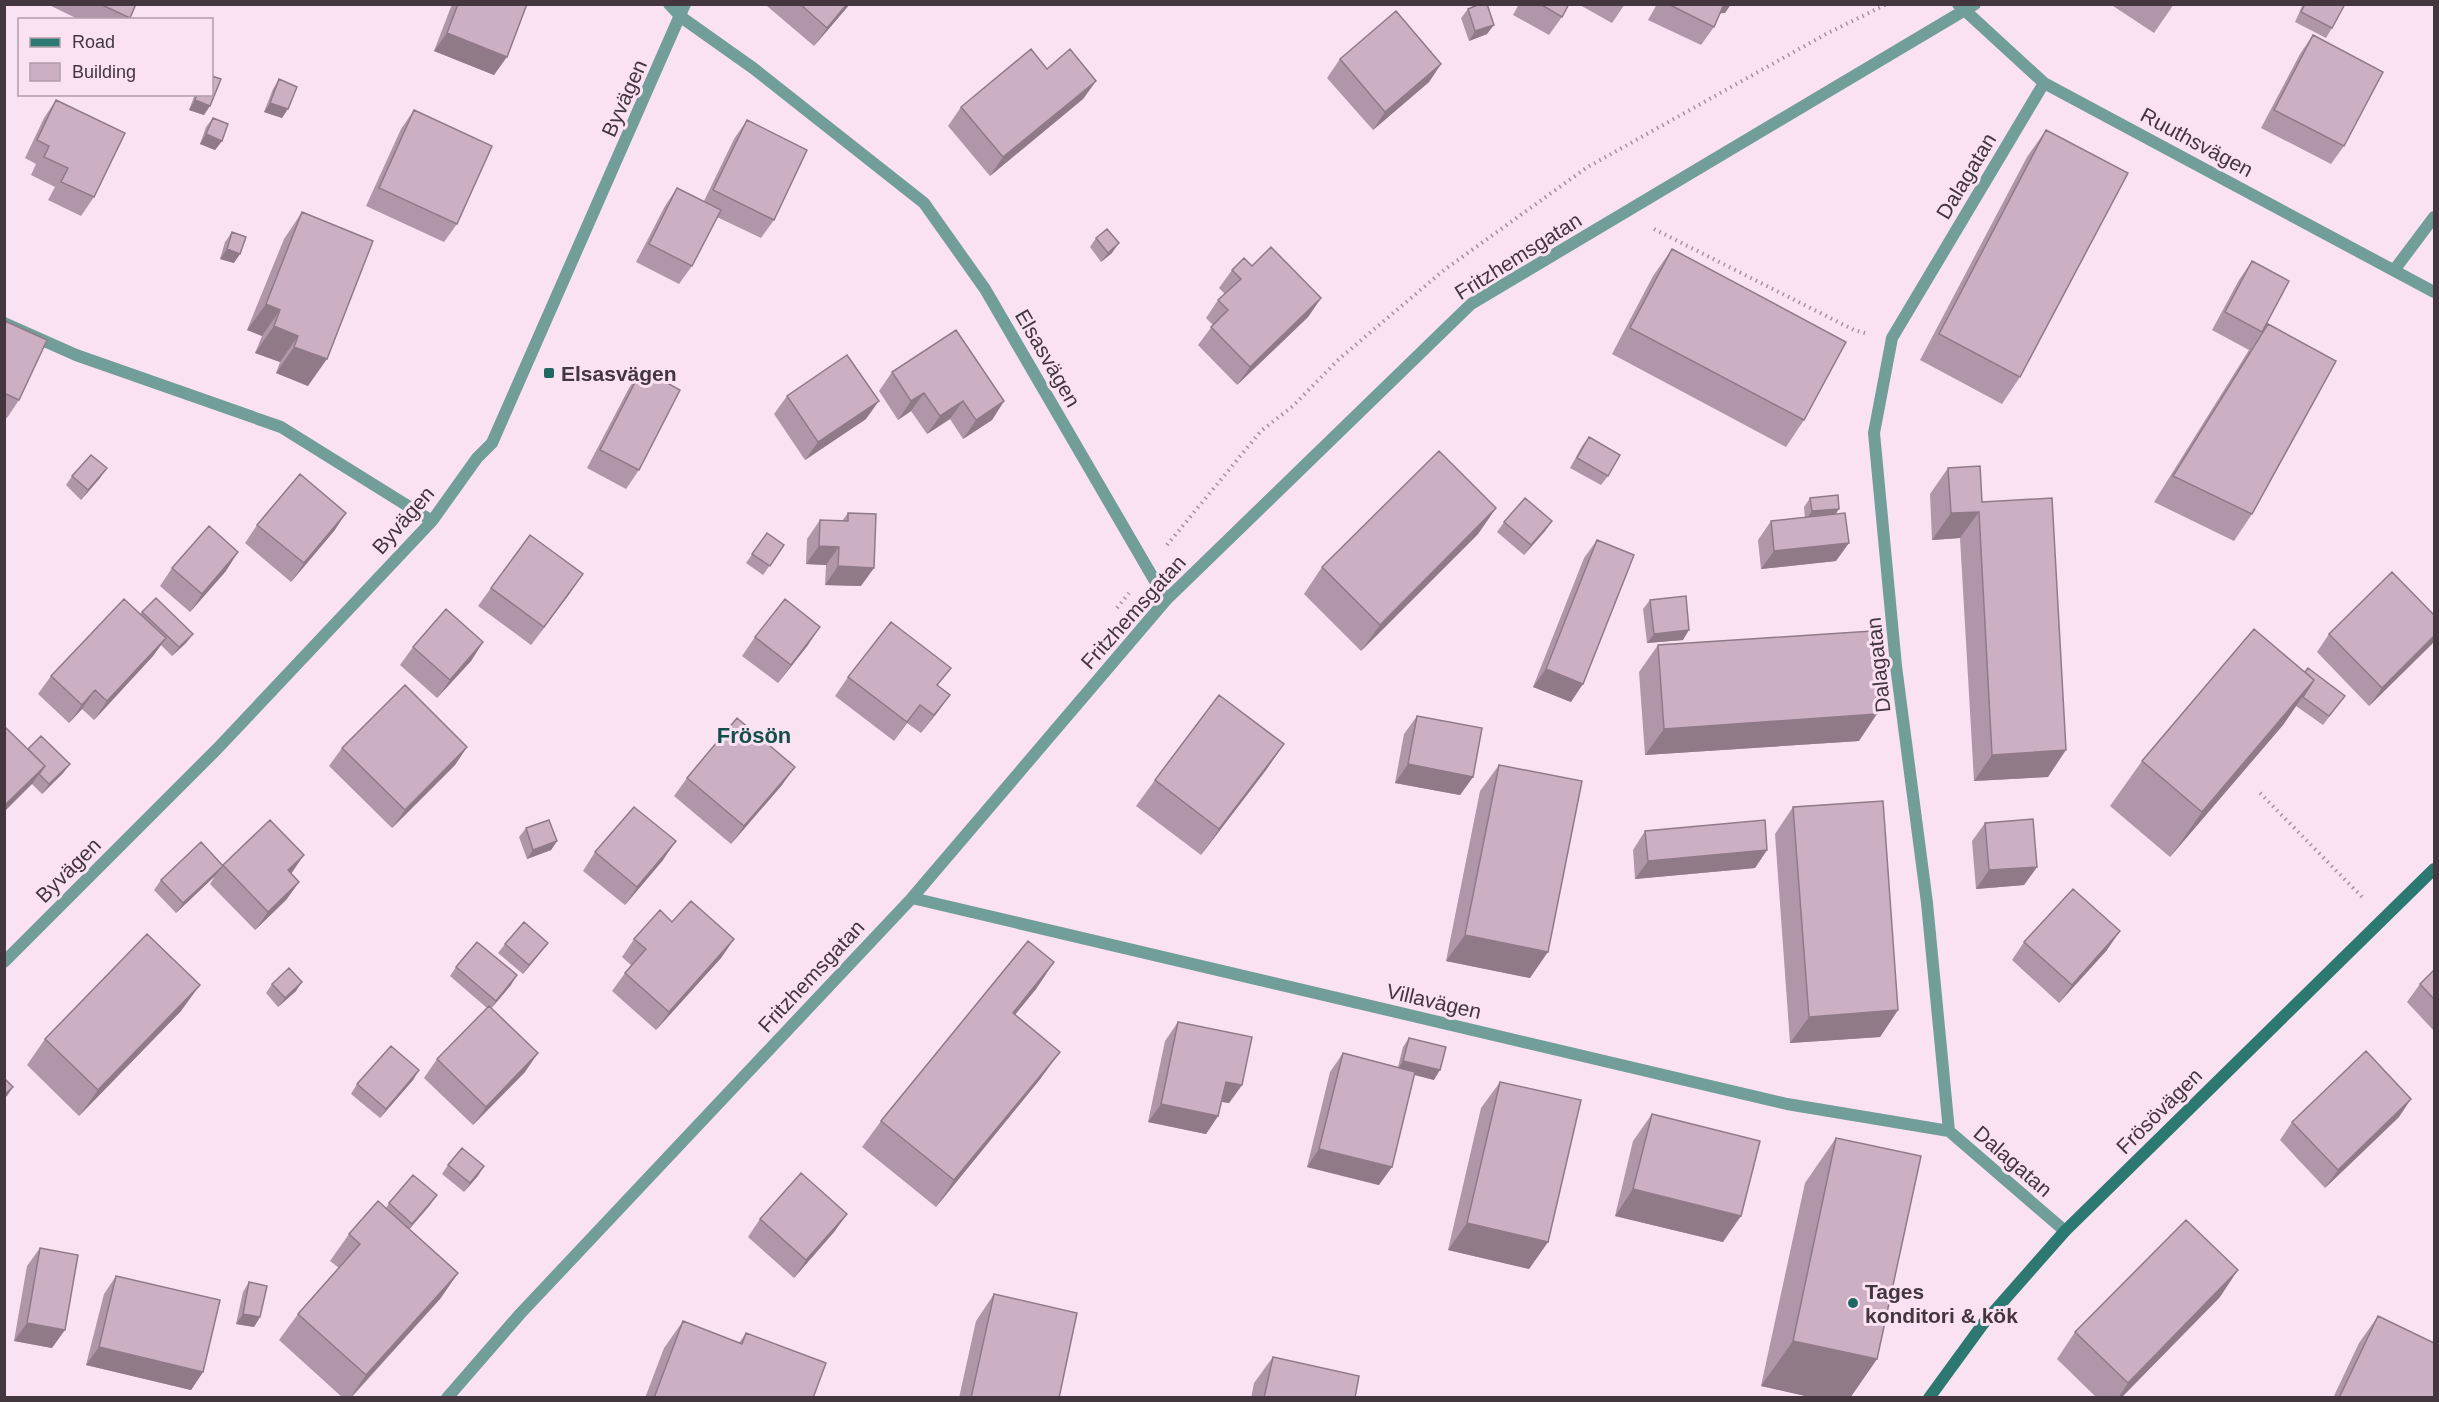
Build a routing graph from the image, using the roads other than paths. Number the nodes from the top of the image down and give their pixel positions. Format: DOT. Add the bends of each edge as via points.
graph roads {
  1 [pos="669,4"];
  2 [pos="685,4"];
  3 [pos="1967,7"];
  4 [pos="681,17"];
  5 [pos="2044,83"];
  6 [pos="2434,217"];
  7 [pos="2395,269"];
  8 [pos="2434,292"];
  9 [pos="4,324"];
  10 [pos="432,521"];
  11 [pos="1166,600"];
  12 [pos="2434,869"];
  13 [pos="912,898"];
  14 [pos="4,962"];
  15 [pos="1949,1131"];
  16 [pos="2065,1231"];
  17 [pos="447,1398"];
  18 [pos="1929,1398"];
  1 -- 4 [label="street, Elsasvägen"];
  2 -- 4 [label="street, Byvägen"];
  3 -- 5 [label="street, Ruuthsvägen"];
  3 -- 11 [label="street, Fritzhemsgatan" via="1471,304"];
  4 -- 10 [label="street, Byvägen" via="492,443"];
  4 -- 11 [label="street, Elsasvägen" via="753,68 924,203 985,289"];
  5 -- 7 [label="street, Ruuthsvägen"];
  5 -- 15 [label="street, Dalagatan" via="1892,338 1874,434"];
  6 -- 7 [label="street"];
  7 -- 8 [label="street, Ruuthsvägen"];
  9 -- 10 [label="street" via="76,355 281,427"];
  10 -- 14 [label="street, Byvägen" via="217,749"];
  11 -- 13 [label="street, Fritzhemsgatan"];
  12 -- 16 [label="street, Frösövägen"];
  13 -- 15 [label="street, Villavägen" via="1787,1104"];
  13 -- 17 [label="street, Fritzhemsgatan" via="520,1314"];
  15 -- 16 [label="street, Dalagatan"];
  16 -- 18 [label="street, Frösövägen" via="1983,1324"];
}
